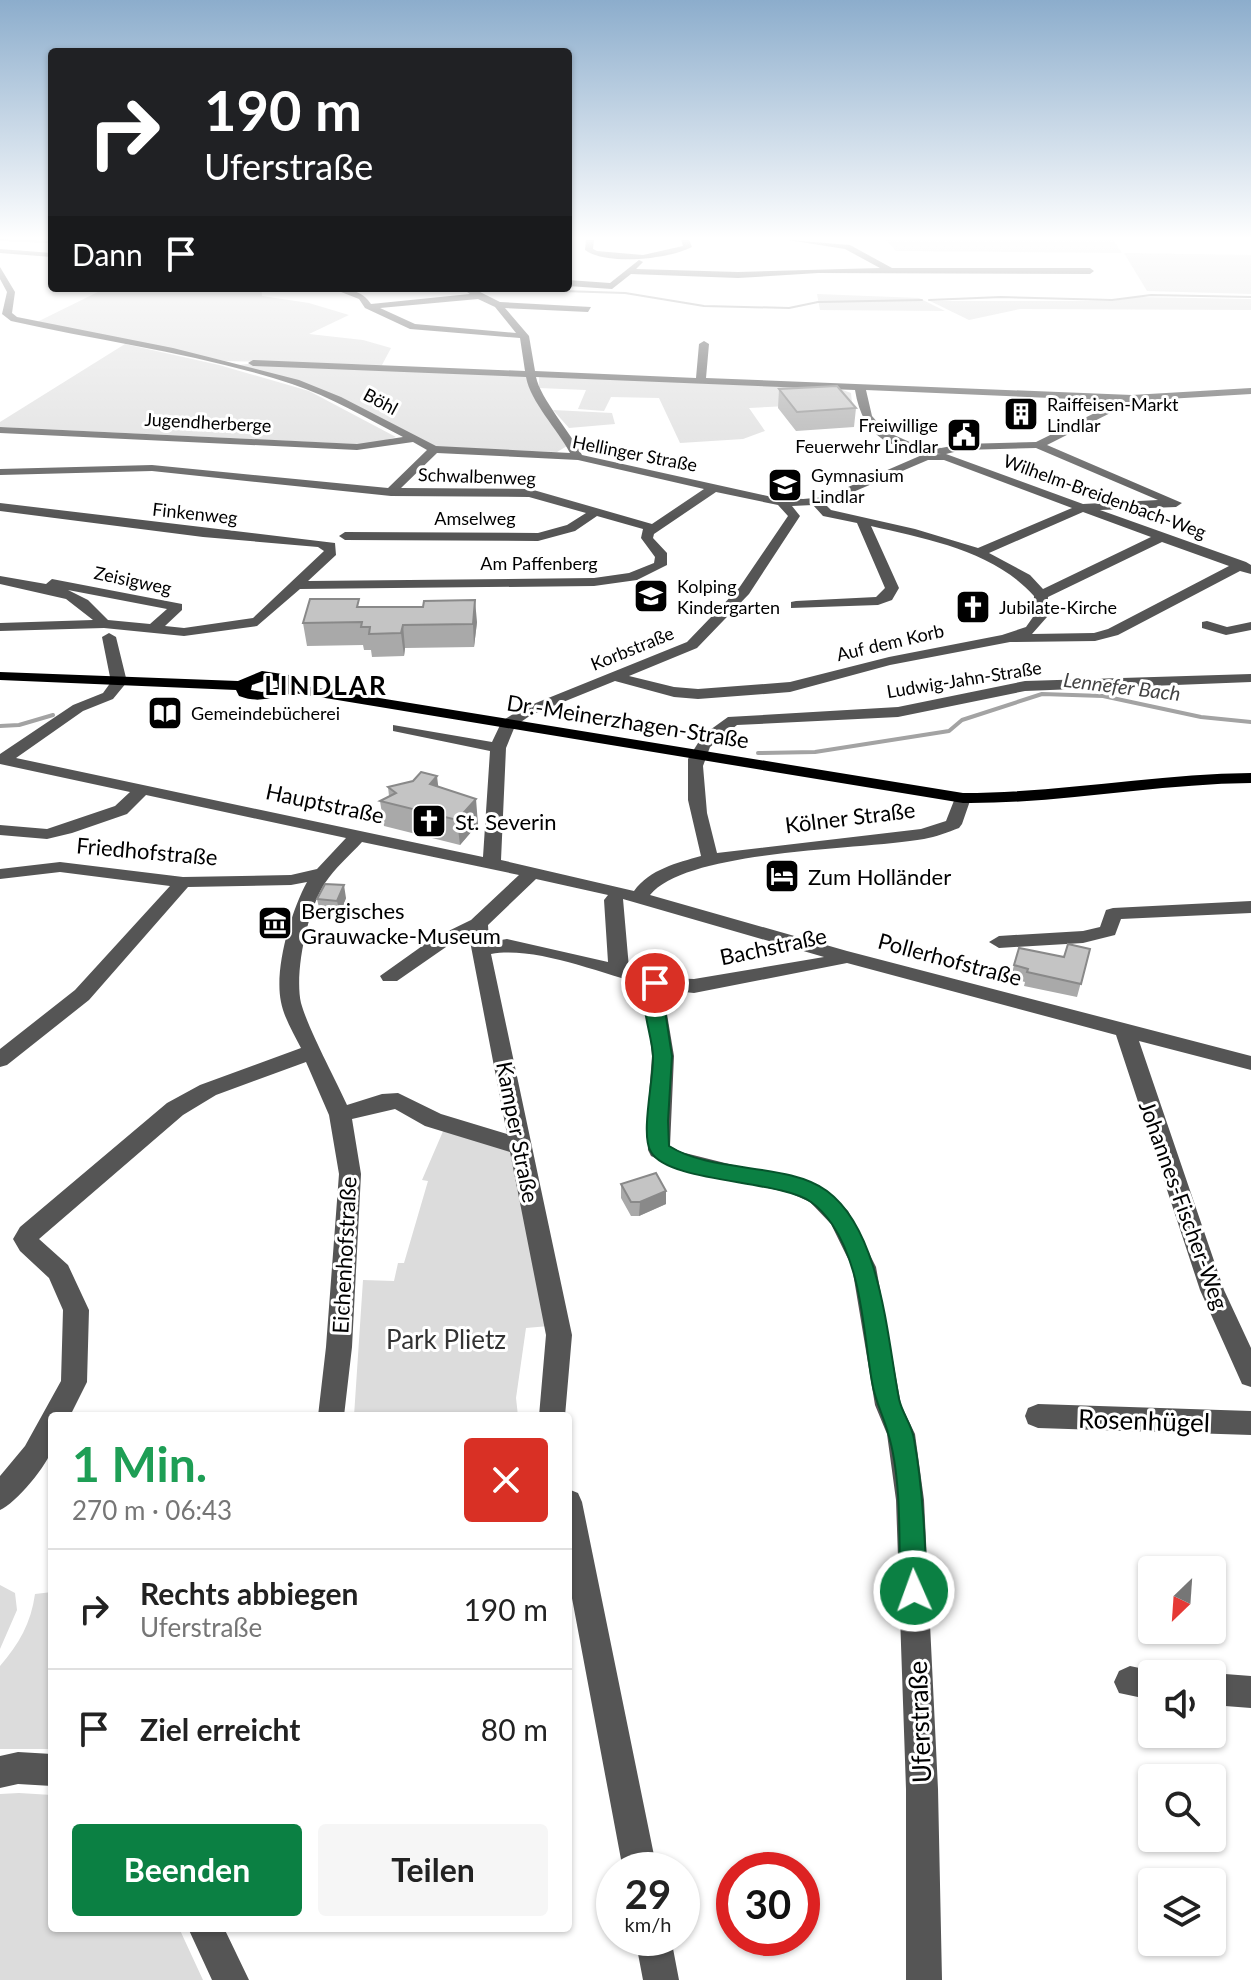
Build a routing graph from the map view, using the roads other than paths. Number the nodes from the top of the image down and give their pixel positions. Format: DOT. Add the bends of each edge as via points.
graph roads {
  1 [pos="82,332"];
  2 [pos="480,332"];
  3 [pos="521,332"];
  4 [pos="524,336"];
  5 [pos="704,344"];
  6 [pos="221,362"];
  7 [pos="531,372"];
  8 [pos="701,381"];
  9 [pos="860,388"];
  10 [pos="1251,391"];
  11 [pos="1132,398"];
  12 [pos="0,430"];
  13 [pos="413,439"];
  14 [pos="221,441"];
  15 [pos="1038,445"];
  16 [pos="434,449"];
  17 [pos="926,454"];
  18 [pos="945,454"];
  19 [pos="578,457"];
  20 [pos="168,469"];
  21 [pos="0,472"];
  22 [pos="714,488"];
  23 [pos="391,492"];
  24 [pos="783,503"];
  25 [pos="810,503"];
  26 [pos="0,507"];
  27 [pos="1085,507"];
  28 [pos="597,511"];
  29 [pos="827,513"];
  30 [pos="794,516"];
  31 [pos="862,521"];
  32 [pos="652,528"];
  33 [pos="345,536"];
  34 [pos="1162,537"];
  35 [pos="977,553"];
  36 [pos="1246,567"];
  37 [pos="0,580"];
  38 [pos="52,583"];
  39 [pos="295,585"];
  40 [pos="1041,595"];
  41 [pos="796,605"];
  42 [pos="1207,625"];
  43 [pos="1251,626"];
  44 [pos="0,627"];
  45 [pos="106,630"];
  46 [pos="152,630"];
  47 [pos="1005,639"];
  48 [pos="0,676"];
  49 [pos="616,677"];
  50 [pos="1251,678"];
  51 [pos="119,682"];
  52 [pos="790,687"];
  53 [pos="803,716"];
  54 [pos="508,724"];
  55 [pos="399,728"];
  56 [pos="498,748"];
  57 [pos="699,754"];
  58 [pos="1,759"];
  59 [pos="1251,778"];
  60 [pos="141,791"];
  61 [pos="963,798"];
  62 [pos="0,830"];
  63 [pos="359,835"];
  64 [pos="711,859"];
  65 [pos="492,862"];
  66 [pos="533,872"];
  67 [pos="0,874"];
  68 [pos="318,881"];
  69 [pos="183,882"];
  70 [pos="620,891"];
  71 [pos="639,897"];
  72 [pos="1251,907"];
  73 [pos="478,924"];
  74 [pos="999,942"];
  75 [pos="480,950"];
  76 [pos="842,956"];
  77 [pos="619,971"];
  78 [pos="390,976"];
  79 [pos="655,983"];
  80 [pos="1125,1031"];
  81 [pos="312,1052"];
  82 [pos="0,1060"];
  83 [pos="1251,1063"];
  84 [pos="340,1115"];
  85 [pos="522,1147"];
  86 [pos="1251,1376"];
  87 [pos="58,1412"];
  88 [pos="331,1412"];
  89 [pos="552,1412"];
  90 [pos="1038,1416"];
  91 [pos="1251,1423"];
  92 [pos="48,1431"];
  93 [pos="0,1497"];
  94 [pos="572,1522"];
  95 [pos="1226,1690"];
  96 [pos="1251,1692"];
  97 [pos="48,1770"];
  98 [pos="0,1772"];
  99 [pos="636,1852"];
  100 [pos="208,1932"];
  101 [pos="656,1956"];
  102 [pos="231,1980"];
  103 [pos="661,1980"];
  104 [pos="924,1980"];
  1 -- 6 [label="street, Böhl"];
  2 -- 4 [label="street"];
  3 -- 4 [label="street"];
  4 -- 7 [label="street"];
  5 -- 8 [label="street"];
  6 -- 7 [label="street"];
  6 -- 13 [label="street, Böhl" via="314,389"];
  7 -- 8 [label="street"];
  7 -- 19 [label="street" via="533,388"];
  8 -- 9 [label="street"];
  9 -- 11 [label="street"];
  9 -- 17 [label="street" via="874,429"];
  10 -- 11 [label="street"];
  11 -- 15 [label="street"];
  12 -- 14 [label="street, Jugendherberge"];
  13 -- 14 [label="street, Jugendherberge" via="375,447"];
  13 -- 16 [label="street, Hellinger Straße"];
  14 -- 20 [label="street, Schwalbenweg"];
  15 -- 18 [label="street" via="962,447"];
  15 -- 27 [label="street" via="1176,503"];
  16 -- 19 [label="street, Hellinger Straße"];
  16 -- 23 [label="street, Schwalbenweg"];
  17 -- 18 [label="street"];
  17 -- 25 [label="street"];
  18 -- 27 [label="street, Wilhelm-Breidenbach-Weg"];
  19 -- 22 [label="street, Hellinger Straße"];
  20 -- 21 [label="street, Schwalbenweg"];
  20 -- 23 [label="street, Schwalbenweg"];
  22 -- 24 [label="street, Hellinger Straße"];
  22 -- 32 [label="street"];
  23 -- 28 [label="street, Schwalbenweg" via="530,493"];
  24 -- 25 [label="street, Hellinger Straße"];
  24 -- 30 [label="street"];
  25 -- 29 [label="street"];
  26 -- 39 [label="street, Finkenweg" via="330,546 331,552"];
  27 -- 34 [label="street, Wilhelm-Breidenbach-Weg"];
  27 -- 35 [label="street"];
  28 -- 32 [label="street, Schwalbenweg"];
  28 -- 33 [label="street, Amselweg" via="571,528 538,537"];
  29 -- 30 [label="street"];
  29 -- 31 [label="street"];
  30 -- 49 [label="street, Korbstraße" via="744,591 692,645"];
  31 -- 35 [label="street"];
  31 -- 41 [label="street" via="892,588 887,597"];
  32 -- 39 [label="street, Am Paffenberg" via="647,538 663,559 632,577 594,582"];
  34 -- 36 [label="street, Wilhelm-Breidenbach-Weg"];
  34 -- 40 [label="street"];
  35 -- 40 [label="street" via="1023,574"];
  36 -- 47 [label="street" via="1113,632"];
  37 -- 45 [label="street" via="70,594 92,607"];
  38 -- 46 [label="street, Zeisigweg" via="177,607"];
  39 -- 46 [label="street" via="257,622 204,631"];
  40 -- 47 [label="street, Auf dem Korb" via="1040,617 1031,630"];
  42 -- 43 [label="street" via="1226,631"];
  44 -- 45 [label="street"];
  45 -- 46 [label="street"];
  45 -- 51 [label="street"];
  47 -- 52 [label="street, Auf dem Korb"];
  48 -- 51 [label="main road, Dr.-Meinerzhagen-Straße"];
  49 -- 52 [label="street, Auf dem Korb" via="698,694"];
  49 -- 54 [label="street, Korbstraße"];
  50 -- 53 [label="street, Ludwig-Jahn-Straße" via="1025,686 898,712"];
  51 -- 54 [label="main road, Dr.-Meinerzhagen-Straße" via="242,686 254,697 286,689"];
  51 -- 58 [label="street" via="108,696 78,708"];
  52 -- 53 [label="street"];
  53 -- 57 [label="street, Ludwig-Jahn-Straße" via="734,720 721,725"];
  54 -- 56 [label="street"];
  54 -- 57 [label="main road, Dr.-Meinerzhagen-Straße"];
  55 -- 56 [label="street"];
  56 -- 65 [label="street"];
  57 -- 61 [label="main road, Dr.-Meinerzhagen-Straße"];
  57 -- 64 [label="street" via="694,764 697,804"];
  58 -- 60 [label="street, Hauptstraße"];
  59 -- 61 [label="main road" via="1140,783 1038,798"];
  60 -- 62 [label="street, Friedhofstraße" via="121,810 66,829 47,834"];
  60 -- 63 [label="street, Hauptstraße"];
  61 -- 64 [label="street, Kölner Straße" via="953,824 924,834"];
  63 -- 65 [label="street, Hauptstraße"];
  63 -- 68 [label="street, Eichenhofstraße"];
  64 -- 71 [label="street, Kölner Straße" via="670,871"];
  65 -- 66 [label="street, Hauptstraße"];
  66 -- 70 [label="street, Hauptstraße"];
  66 -- 73 [label="street"];
  67 -- 69 [label="street, Friedhofstraße" via="60,867"];
  68 -- 69 [label="street, Friedhofstraße"];
  68 -- 81 [label="street, Eichenhofstraße" via="295,942 290,990"];
  69 -- 82 [label="street" via="78,1006"];
  70 -- 71 [label="street, Hauptstraße"];
  70 -- 77 [label="street" via="613,900"];
  71 -- 76 [label="street, Pollerhofstraße"];
  72 -- 74 [label="street" via="1113,914 1108,931"];
  73 -- 75 [label="street, Kamper Straße"];
  73 -- 78 [label="street"];
  75 -- 77 [label="street, Bachstraße" via="507,945"];
  75 -- 85 [label="street, Kamper Straße"];
  76 -- 79 [label="street, Bachstraße" via="838,961 694,986"];
  76 -- 80 [label="street, Pollerhofstraße"];
  77 -- 79 [label="street, Bachstraße"];
  79 -- 104 [label="street, Uferstraße" via="663,1056 659,1150 674,1159 794,1185 818,1196 840,1218 864,1267 910,1500"];
  80 -- 83 [label="street, Pollerhofstraße"];
  80 -- 86 [label="street, Johannes-Fischer-Weg" via="1212,1290"];
  81 -- 84 [label="street, Eichenhofstraße"];
  81 -- 87 [label="street" via="208,1090 175,1109 25,1239 59,1272 76,1310 74,1382"];
  84 -- 85 [label="street" via="398,1101 433,1120"];
  84 -- 88 [label="street, Eichenhofstraße" via="350,1174"];
  85 -- 89 [label="street, Kamper Straße" via="559,1335"];
  90 -- 91 [label="street, Rosenhügel"];
  92 -- 93 [label="street"];
  94 -- 99 [label="street"];
  95 -- 96 [label="street"];
  97 -- 98 [label="street"];
  100 -- 102 [label="street"];
  101 -- 103 [label="street"];
}
